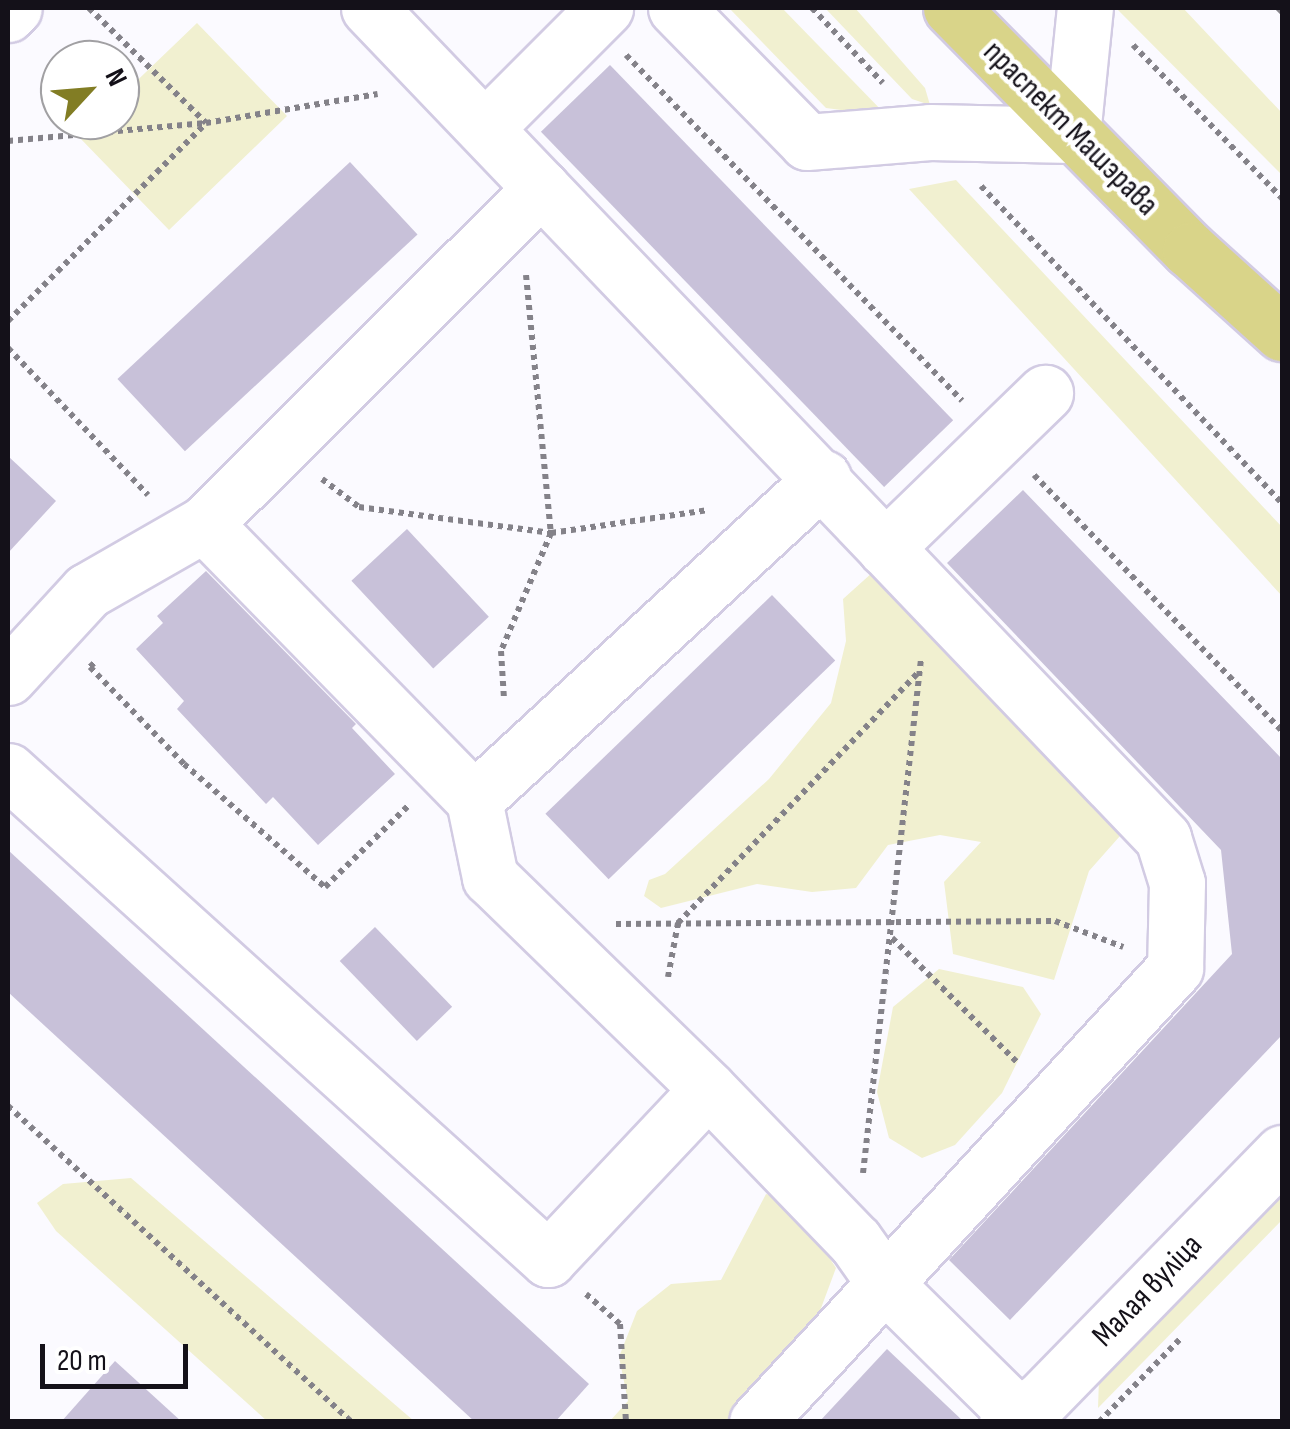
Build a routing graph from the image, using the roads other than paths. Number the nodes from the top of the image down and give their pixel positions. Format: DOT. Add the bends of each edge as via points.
graph roads {
  1 [pos="14,8"];
  2 [pos="369,8"];
  3 [pos="676,8"];
  4 [pos="951,8"];
  5 [pos="8,14"];
  6 [pos="599,14"];
  7 [pos="1104,21"];
  8 [pos="484,128"];
  9 [pos="1072,135"];
  10 [pos="542,188"];
  11 [pos="1190,250"];
  12 [pos="1282,333"];
  13 [pos="1282,370"];
  14 [pos="1045,393"];
  15 [pos="811,487"];
  16 [pos="195,530"];
  17 [pos="885,548"];
  18 [pos="8,677"];
  19 [pos="8,771"];
  20 [pos="476,780"];
  21 [pos="708,1088"];
  22 [pos="1282,1153"];
  23 [pos="886,1285"];
  24 [pos="1011,1417"];
  25 [pos="757,1422"];
  1 -- 5 [label="street"];
  2 -- 8 [label="street"];
  3 -- 9 [label="street" via="807,142 930,132"];
  4 -- 9 [label="main road, праспект Машэрава"];
  6 -- 8 [label="street"];
  7 -- 9 [label="street"];
  8 -- 10 [label="street"];
  9 -- 11 [label="main road, праспект Машэрава"];
  10 -- 15 [label="street"];
  10 -- 16 [label="street"];
  11 -- 12 [label="main road, праспект Машэрава"];
  11 -- 13 [label="main road, праспект Машэрава"];
  14 -- 17 [label="street"];
  15 -- 17 [label="street"];
  15 -- 20 [label="street"];
  16 -- 18 [label="street" via="88,591"];
  16 -- 20 [label="street"];
  17 -- 23 [label="street" via="1164,838 1181,922 1176,968"];
  19 -- 21 [label="street" via="548,1259"];
  20 -- 21 [label="street" via="490,877"];
  21 -- 23 [label="street" via="856,1240"];
  22 -- 24 [label="street, Малая вуліца" via="1041,1400"];
  23 -- 24 [label="street"];
  23 -- 25 [label="street"];
}
